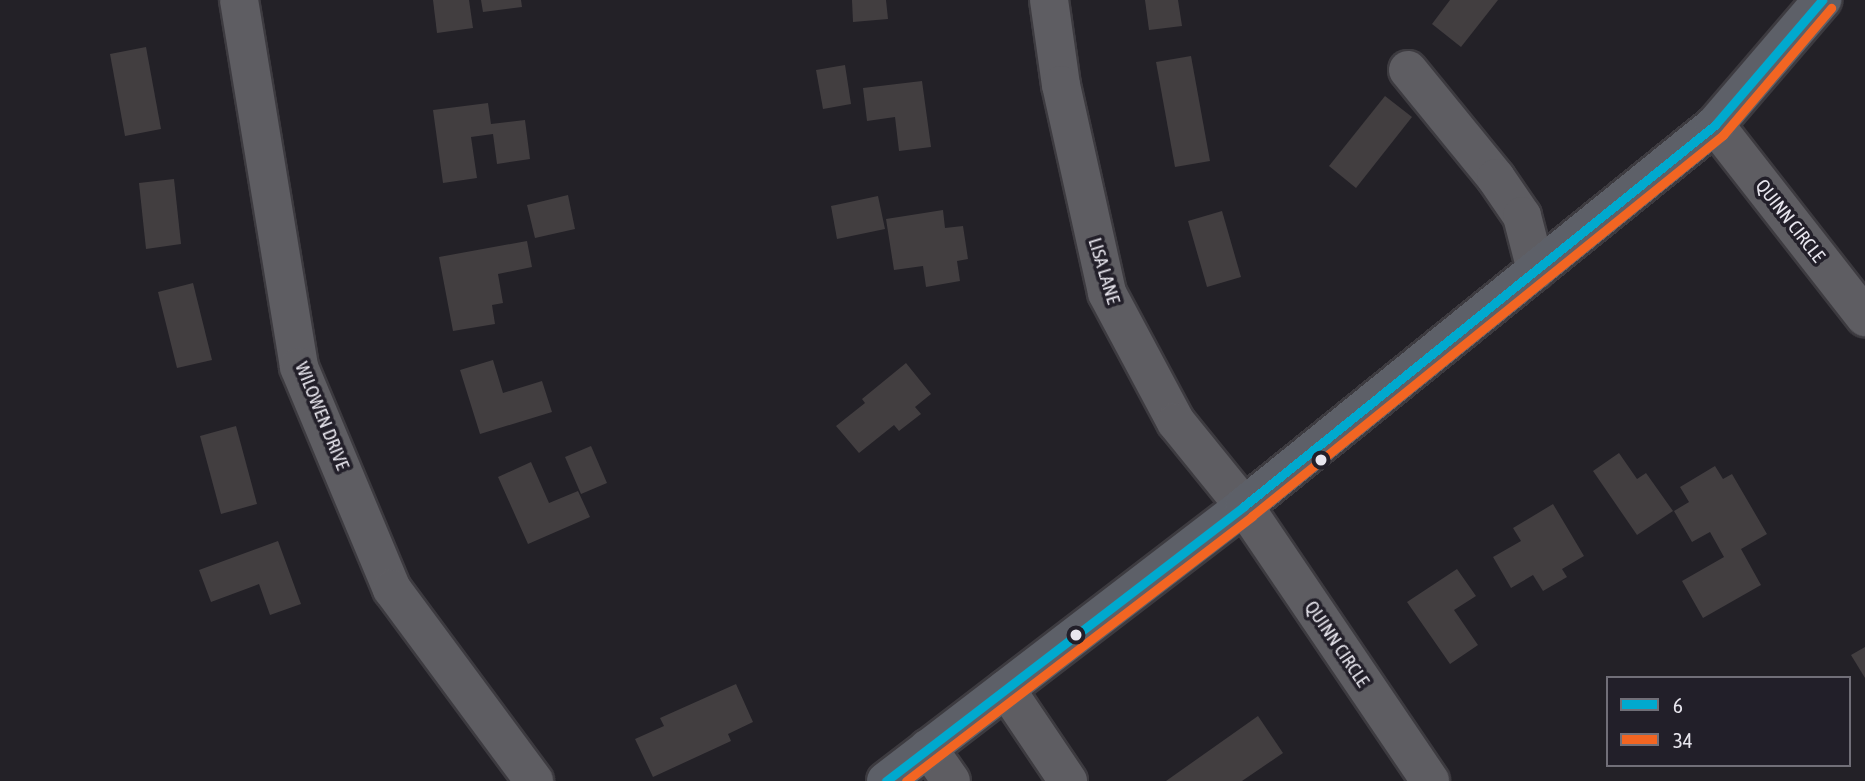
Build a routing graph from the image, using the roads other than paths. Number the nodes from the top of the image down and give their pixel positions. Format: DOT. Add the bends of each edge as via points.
graph roads {
  1 [pos="239,0"];
  2 [pos="1049,0"];
  3 [pos="1822,0"];
  4 [pos="1408,70"];
  5 [pos="1715,125"];
  6 [pos="1536,270"];
  7 [pos="1865,317"];
  8 [pos="1244,506"];
  9 [pos="1006,689"];
  10 [pos="928,748"];
  11 [pos="534,781"];
  12 [pos="886,781"];
  13 [pos="951,781"];
  14 [pos="1068,781"];
  15 [pos="1430,781"];
  1 -- 11 [label="street, WILOWEN DRIVE" via="299,368 392,589"];
  2 -- 8 [label="street, LISA LANE" via="1061,85 1107,293 1176,422"];
  3 -- 5 [label="main road"];
  4 -- 6 [label="street" via="1522,216"];
  5 -- 6 [label="main road"];
  5 -- 7 [label="street, QUINN CIRCLE"];
  6 -- 8 [label="main road"];
  8 -- 9 [label="main road"];
  8 -- 15 [label="street, QUINN CIRCLE"];
  9 -- 10 [label="main road"];
  9 -- 14 [label="street"];
  10 -- 12 [label="main road"];
  10 -- 13 [label="street"];
}
